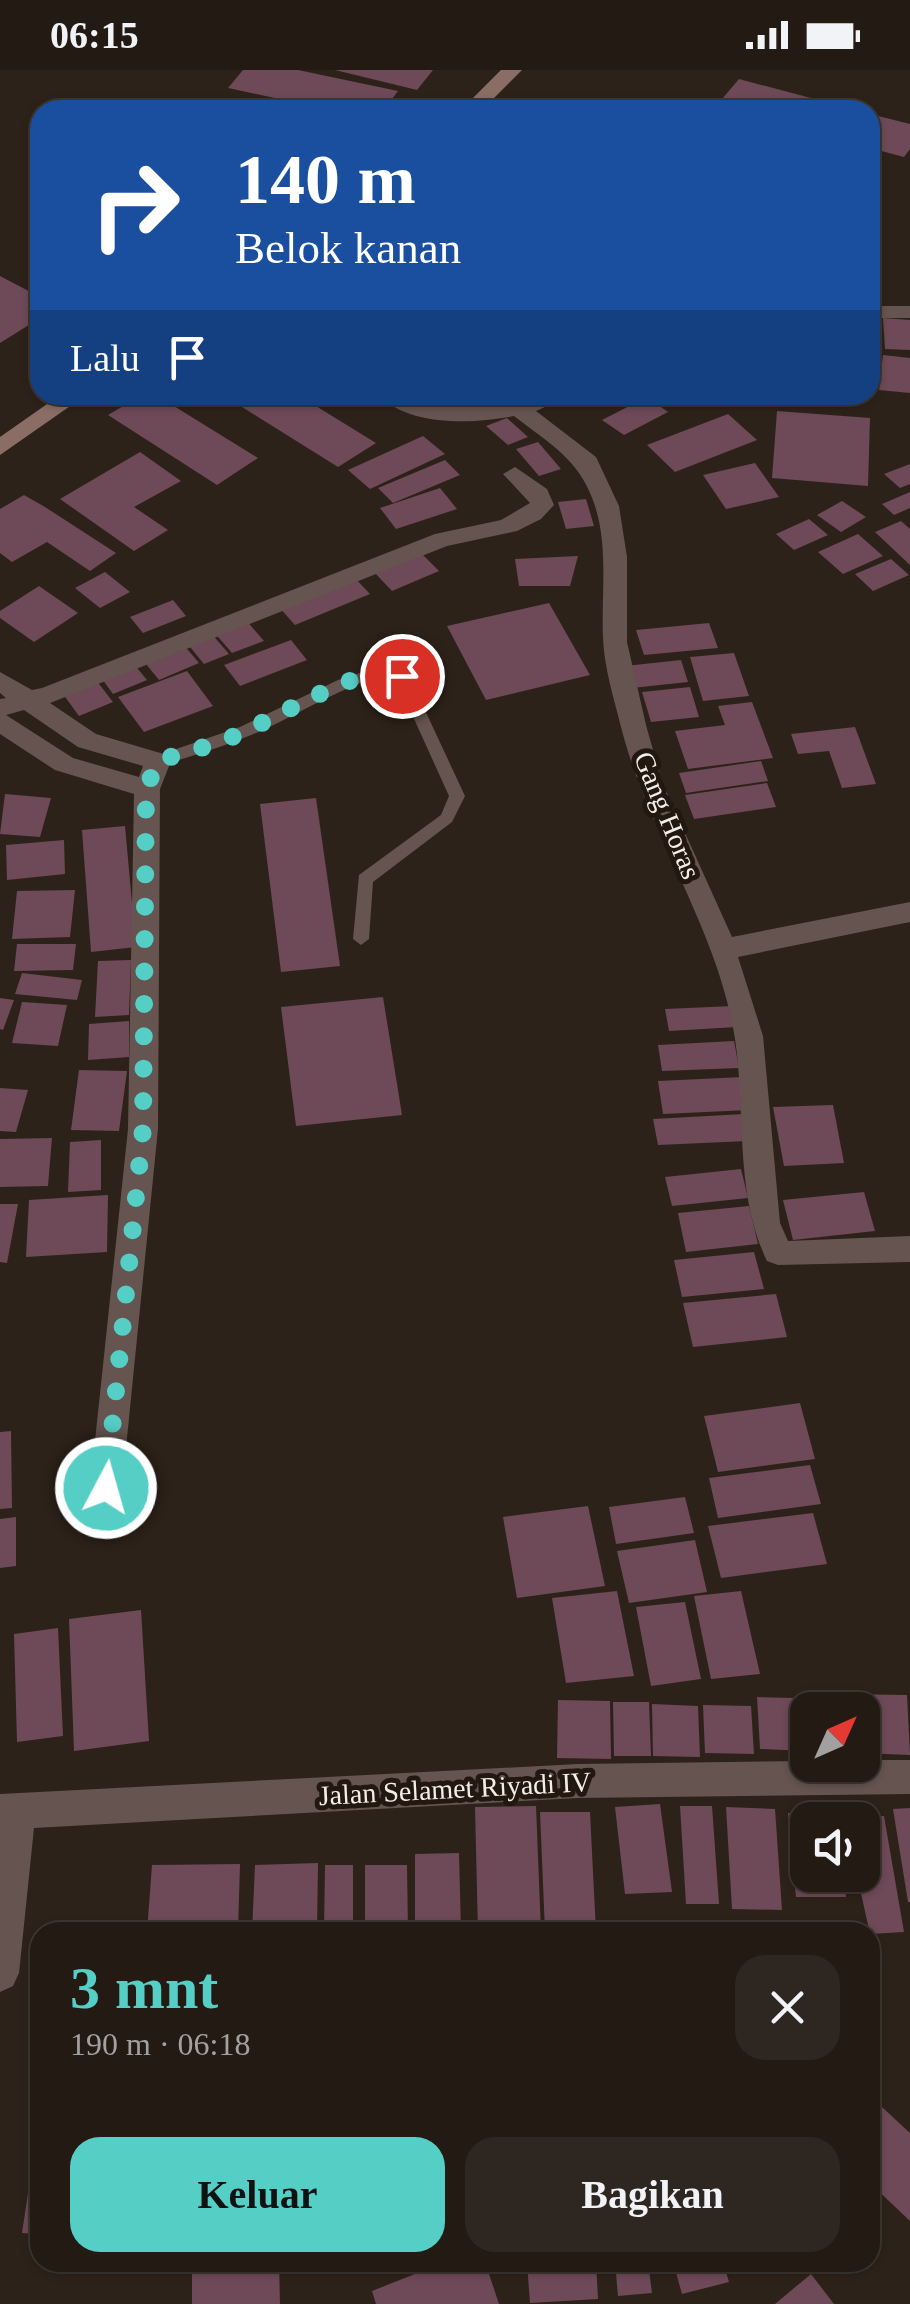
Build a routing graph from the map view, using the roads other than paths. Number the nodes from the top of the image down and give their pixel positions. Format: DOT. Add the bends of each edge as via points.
graph roads {
  1 [pos="512,70"];
  2 [pos="481,100"];
  3 [pos="880,312"];
  4 [pos="910,312"];
  5 [pos="61,405"];
  6 [pos="417,405"];
  7 [pos="536,405"];
  8 [pos="522,411"];
  9 [pos="0,448"];
  10 [pos="515,474"];
  11 [pos="0,682"];
  12 [pos="26,700"];
  13 [pos="0,708"];
  14 [pos="0,722"];
  15 [pos="152,775"];
  16 [pos="910,912"];
  17 [pos="361,939"];
  18 [pos="722,950"];
  19 [pos="910,1249"];
  20 [pos="106,1488"];
  21 [pos="910,1777"];
  22 [pos="9,1812"];
  23 [pos="0,1974"];
  1 -- 2 [label="main road"];
  3 -- 4 [label="street"];
  5 -- 9 [label="main road"];
  6 -- 8 [label="street" via="439,413"];
  7 -- 8 [label="street"];
  8 -- 18 [label="street, Gang Horas" via="570,444 602,490 613,534 616,642 633,725 649,782"];
  10 -- 12 [label="street" via="539,494 542,505 533,516 443,539"];
  11 -- 12 [label="street"];
  12 -- 13 [label="street"];
  12 -- 15 [label="street"];
  14 -- 15 [label="street" via="64,764"];
  15 -- 17 [label="lane" via="329,688 388,669 402,676 457,796 447,818 365,879"];
  15 -- 20 [label="street" via="143,1129"];
  16 -- 18 [label="street"];
  18 -- 19 [label="street, Gang Horas" via="749,1036 765,1223 773,1245 791,1254"];
  21 -- 22 [label="street, Jalan Selamet Riyadi IV" via="578,1781"];
  22 -- 23 [label="street"];
}
